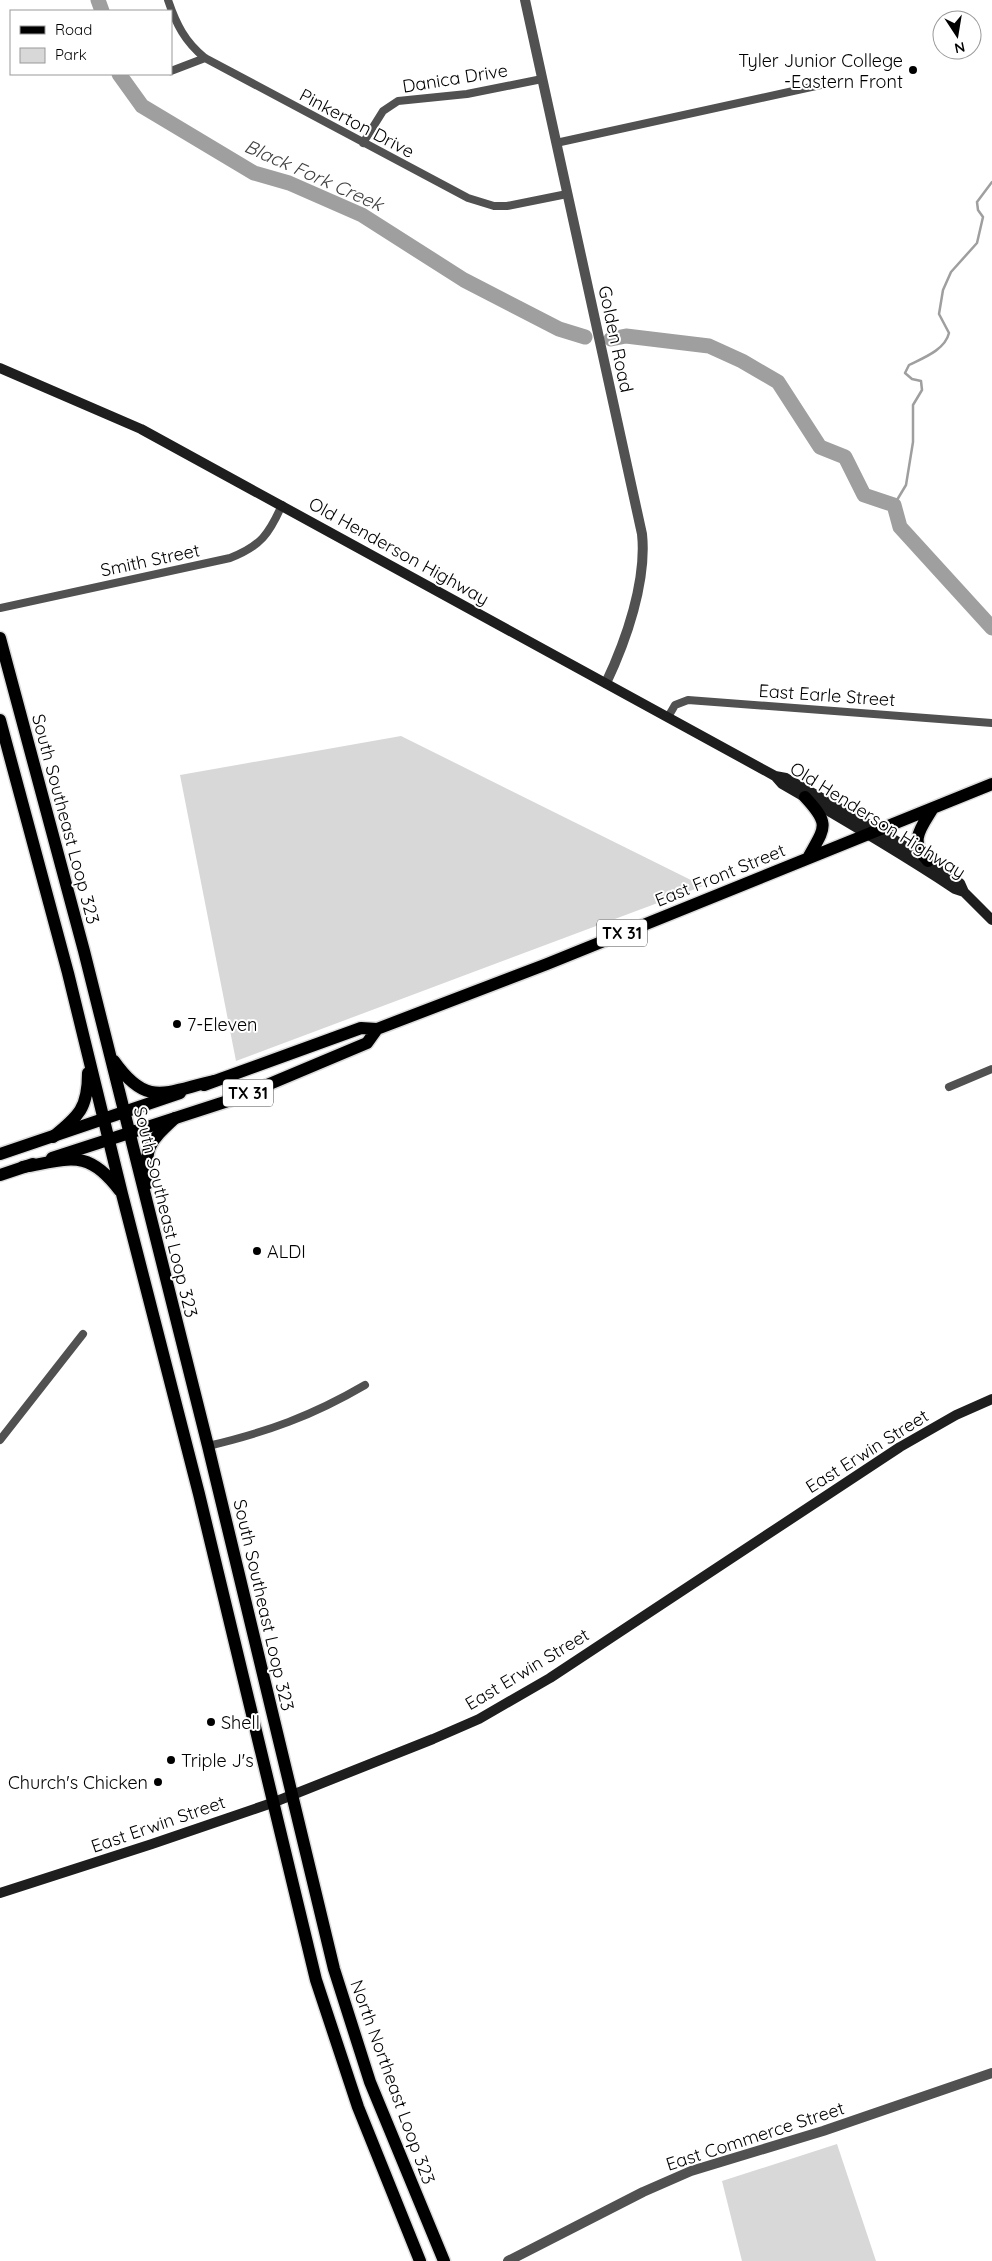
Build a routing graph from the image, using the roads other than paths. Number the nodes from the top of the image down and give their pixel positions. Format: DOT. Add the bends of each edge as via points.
graph roads {
  1 [pos="168,0"];
  2 [pos="525,0"];
  3 [pos="205,58"];
  4 [pos="172,71"];
  5 [pos="542,79"];
  6 [pos="825,84"];
  7 [pos="363,143"];
  8 [pos="556,143"];
  9 [pos="567,194"];
  10 [pos="0,368"];
  11 [pos="282,505"];
  12 [pos="0,608"];
  13 [pos="0,638"];
  14 [pos="606,683"];
  15 [pos="668,717"];
  16 [pos="0,720"];
  17 [pos="992,723"];
  18 [pos="776,776"];
  19 [pos="992,784"];
  20 [pos="805,797"];
  21 [pos="933,808"];
  22 [pos="50,826"];
  23 [pos="30,830"];
  24 [pos="879,830"];
  25 [pos="866,835"];
  26 [pos="808,858"];
  27 [pos="928,861"];
  28 [pos="964,892"];
  29 [pos="992,920"];
  30 [pos="377,1029"];
  31 [pos="87,1051"];
  32 [pos="110,1054"];
  33 [pos="992,1069"];
  34 [pos="214,1082"];
  35 [pos="949,1086"];
  36 [pos="124,1113"];
  37 [pos="175,1118"];
  38 [pos="104,1120"];
  39 [pos="129,1134"];
  40 [pos="53,1137"];
  41 [pos="110,1140"];
  42 [pos="0,1154"];
  43 [pos="23,1167"];
  44 [pos="0,1175"];
  45 [pos="122,1194"];
  46 [pos="150,1219"];
  47 [pos="83,1334"];
  48 [pos="365,1385"];
  49 [pos="992,1398"];
  50 [pos="0,1440"];
  51 [pos="208,1446"];
  52 [pos="291,1796"];
  53 [pos="272,1803"];
  54 [pos="0,1893"];
  55 [pos="992,2073"];
  56 [pos="420,2261"];
  57 [pos="444,2261"];
  58 [pos="508,2261"];
  1 -- 3 [label="street, Pinkerton Drive" via="181,31"];
  2 -- 5 [label="street, Golden Road"];
  3 -- 4 [label="street"];
  3 -- 7 [label="street, Pinkerton Drive"];
  5 -- 7 [label="street, Danica Drive" via="467,94 398,101 383,111"];
  5 -- 8 [label="street, Golden Road"];
  6 -- 8 [label="street"];
  7 -- 9 [label="street, Pinkerton Drive" via="468,198 494,206 518,205"];
  8 -- 9 [label="street, Golden Road"];
  9 -- 14 [label="street, Golden Road" via="643,542 641,570 627,632"];
  10 -- 11 [label="main road, Old Henderson Highway" via="141,429"];
  11 -- 12 [label="street, Smith Street" via="274,524 263,538 249,551 230,558"];
  11 -- 14 [label="main road, Old Henderson Highway"];
  13 -- 22 [label="main road, South Southeast Loop 323"];
  14 -- 15 [label="main road, Old Henderson Highway"];
  15 -- 17 [label="street, East Earle Street" via="675,705 688,700"];
  15 -- 18 [label="main road, Old Henderson Highway"];
  16 -- 23 [label="main road"];
  18 -- 20 [label="main road, Old Henderson Highway" via="782,784"];
  18 -- 24 [label="main road, Old Henderson Highway" via="786,778"];
  19 -- 21 [label="main road, East Front Street / TX 31"];
  20 -- 25 [label="main road, Old Henderson Highway"];
  20 -- 26 [label="main road" via="821,814 823,826"];
  21 -- 24 [label="main road, East Front Street / TX 31"];
  21 -- 27 [label="main road" via="917,838 920,851"];
  22 -- 23 [label="main road"];
  22 -- 32 [label="main road, South Southeast Loop 323"];
  23 -- 31 [label="main road"];
  24 -- 25 [label="main road, East Front Street / TX 31"];
  24 -- 27 [label="main road, Old Henderson Highway"];
  25 -- 26 [label="main road, East Front Street / TX 31"];
  25 -- 28 [label="main road, Old Henderson Highway" via="893,848 955,890"];
  26 -- 30 [label="main road, East Front Street / TX 31"];
  27 -- 28 [label="main road, Old Henderson Highway" via="960,883"];
  28 -- 29 [label="main road, Old Henderson Highway"];
  30 -- 34 [label="main road, East Front Street / TX 31" via="361,1028"];
  30 -- 37 [label="main road, East Front Street / TX 31" via="367,1043 234,1099"];
  31 -- 38 [label="main road"];
  31 -- 40 [label="main road" via="85,1104 77,1117"];
  32 -- 34 [label="main road" via="130,1082 149,1092"];
  32 -- 36 [label="main road, South Southeast Loop 323"];
  33 -- 35 [label="street"];
  34 -- 36 [label="main road, East Front Street / TX 31"];
  36 -- 38 [label="main road, East Front Street / TX 31"];
  36 -- 39 [label="main road, South Southeast Loop 323"];
  37 -- 39 [label="main road, East Front Street / TX 31"];
  37 -- 46 [label="main road" via="157,1135 147,1151"];
  38 -- 40 [label="main road, East Front Street / TX 31"];
  38 -- 41 [label="main road"];
  39 -- 41 [label="main road, East Front Street / TX 31"];
  39 -- 46 [label="main road, South Southeast Loop 323"];
  40 -- 42 [label="main road, East Front Street / TX 31"];
  41 -- 43 [label="main road, East Front Street / TX 31"];
  41 -- 45 [label="main road"];
  43 -- 44 [label="main road, East Front Street / TX 31"];
  43 -- 45 [label="main road" via="66,1160 87,1161 100,1168"];
  45 -- 53 [label="main road" via="199,1494"];
  46 -- 51 [label="main road, South Southeast Loop 323"];
  47 -- 50 [label="street"];
  48 -- 51 [label="street" via="296,1420"];
  49 -- 52 [label="main road, East Erwin Street" via="900,1447 504,1705 455,1730"];
  51 -- 52 [label="main road, South Southeast Loop 323"];
  52 -- 53 [label="main road, East Erwin Street"];
  52 -- 57 [label="main road, North Northeast Loop 323" via="351,2027"];
  53 -- 54 [label="main road, East Erwin Street"];
  53 -- 56 [label="main road" via="323,2006 364,2123"];
  55 -- 58 [label="street, East Commerce Street" via="822,2131 691,2171"];
}
